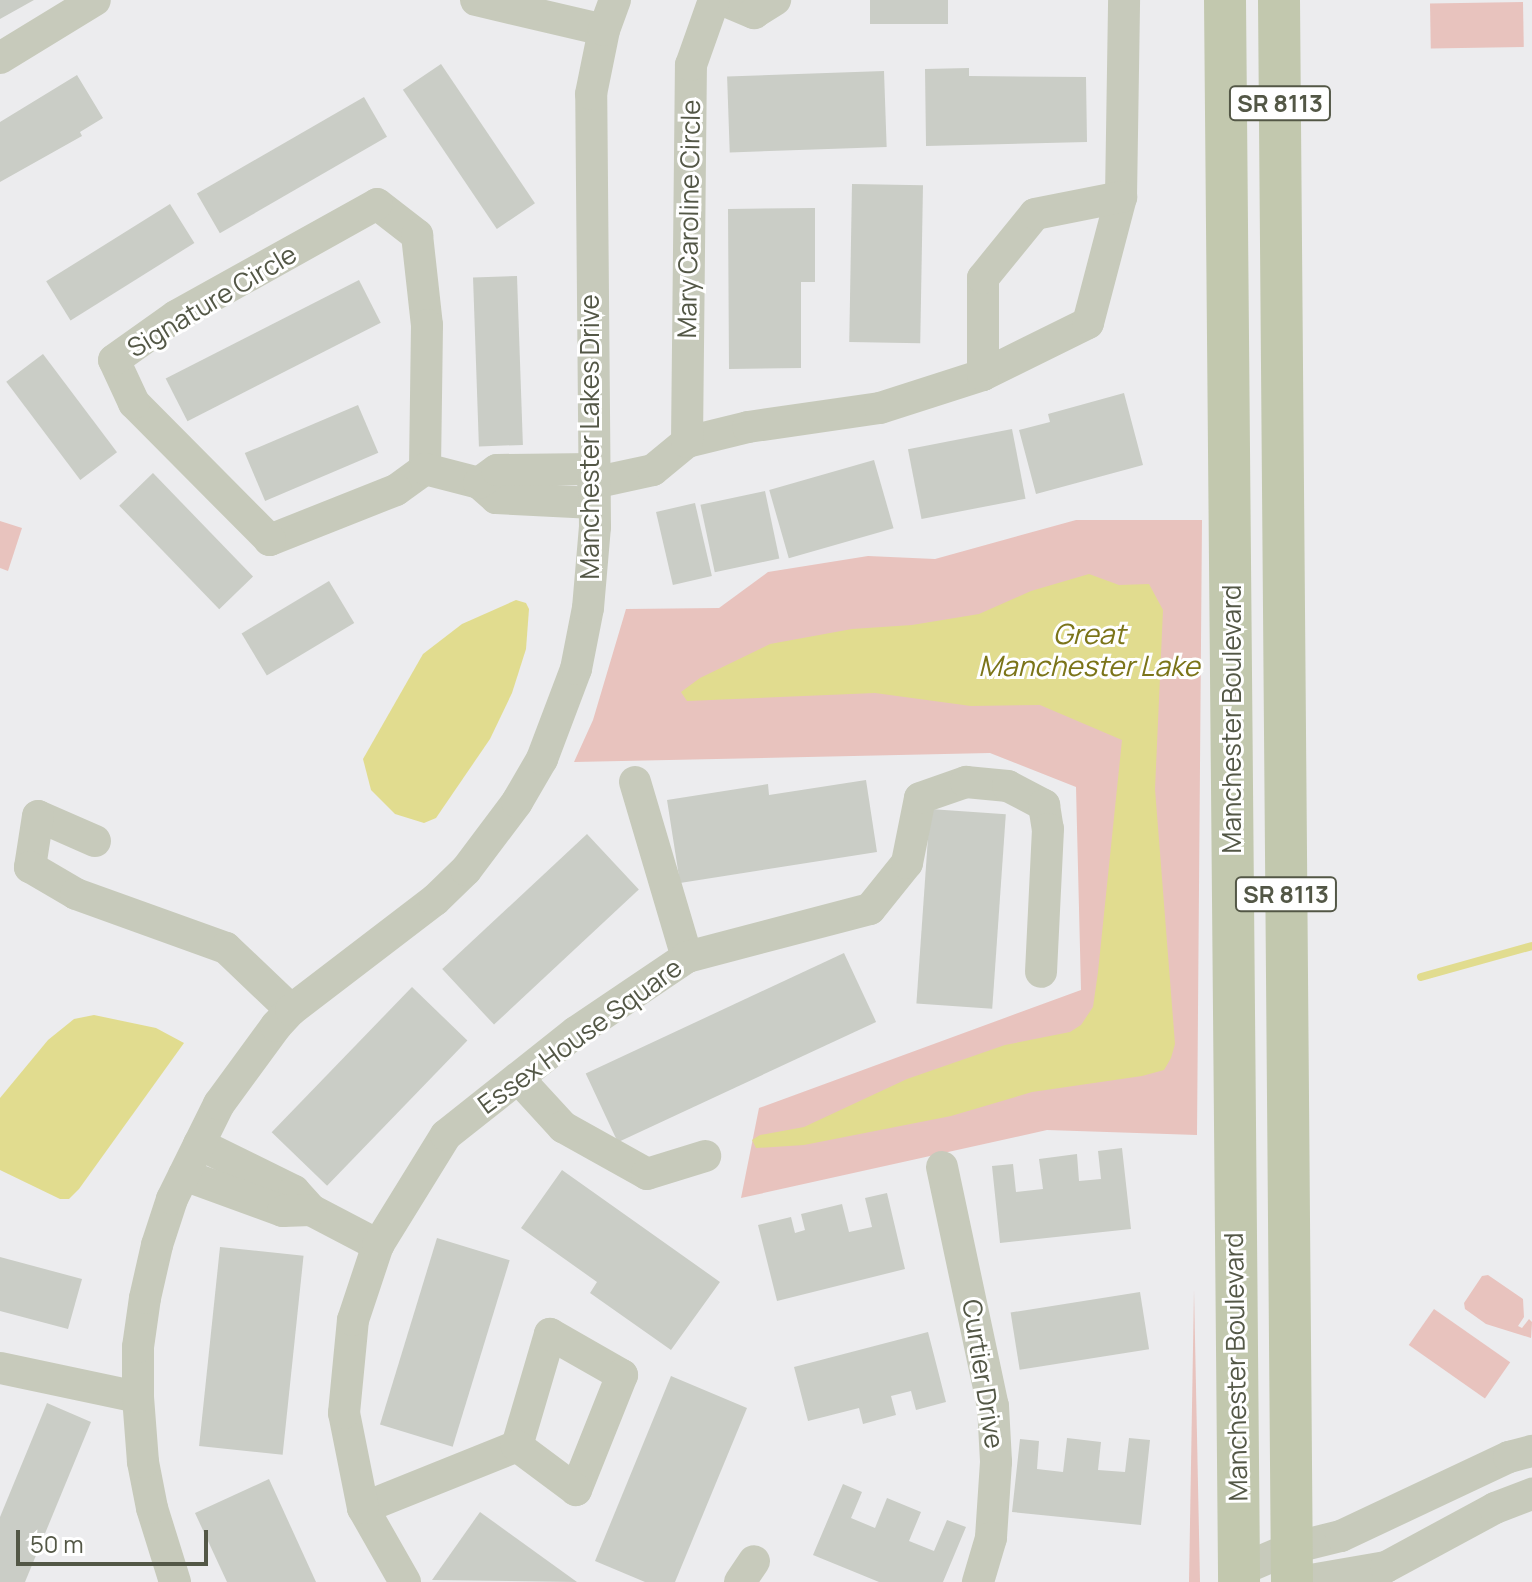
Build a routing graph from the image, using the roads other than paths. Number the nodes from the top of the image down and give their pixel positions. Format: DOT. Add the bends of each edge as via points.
graph roads {
  1 [pos="95,0"];
  2 [pos="476,0"];
  3 [pos="615,0"];
  4 [pos="714,0"];
  5 [pos="723,0"];
  6 [pos="775,0"];
  7 [pos="1124,0"];
  8 [pos="1225,0"];
  9 [pos="1279,0"];
  10 [pos="604,30"];
  11 [pos="0,58"];
  12 [pos="1121,197"];
  13 [pos="983,375"];
  14 [pos="687,442"];
  15 [pos="425,469"];
  16 [pos="593,485"];
  17 [pos="635,782"];
  18 [pos="95,841"];
  19 [pos="687,957"];
  20 [pos="1041,972"];
  21 [pos="291,1010"];
  22 [pos="518,1078"];
  23 [pos="199,1144"];
  24 [pos="705,1156"];
  25 [pos="942,1167"];
  26 [pos="184,1175"];
  27 [pos="311,1210"];
  28 [pos="378,1245"];
  29 [pos="0,1368"];
  30 [pos="138,1397"];
  31 [pos="517,1446"];
  32 [pos="1532,1451"];
  33 [pos="1532,1494"];
  34 [pos="363,1508"];
  35 [pos="1293,1573"];
  36 [pos="1239,1576"];
  37 [pos="175,1582"];
  38 [pos="405,1582"];
  39 [pos="978,1582"];
  1 -- 11 [label="street"];
  2 -- 10 [label="street"];
  3 -- 10 [label="street, Manchester Lakes Drive"];
  4 -- 14 [label="street, Mary Caroline Circle" via="691,65"];
  5 -- 6 [label="street" via="754,13"];
  7 -- 12 [label="street"];
  8 -- 36 [label="main road, Manchester Boulevard / SR 8113"];
  9 -- 35 [label="main road, Manchester Boulevard / SR 8113"];
  10 -- 16 [label="street, Manchester Lakes Drive" via="591,94"];
  12 -- 13 [label="street" via="1088,323"];
  12 -- 13 [label="street" via="1035,214 983,278"];
  13 -- 14 [label="street" via="880,408 748,427"];
  14 -- 16 [label="street" via="653,470"];
  15 -- 15 [label="street, Signature Circle" via="427,325 417,235 377,204 176,316 114,360 134,403 270,540 396,490"];
  15 -- 16 [label="street" via="479,483 496,498"];
  16 -- 21 [label="street, Manchester Lakes Drive" via="588,608 576,669 560,717 517,802 466,870 435,900"];
  17 -- 19 [label="street"];
  18 -- 21 [label="street" via="38,816 30,867 76,894 226,948"];
  19 -- 20 [label="street, Essex House Square" via="870,909 907,863 920,798 966,782 1008,786 1044,805 1048,829"];
  19 -- 22 [label="street, Essex House Square"];
  21 -- 23 [label="street, Manchester Lakes Drive" via="234,1082"];
  22 -- 24 [label="street" via="563,1127 647,1174"];
  22 -- 28 [label="street, Essex House Square" via="446,1135"];
  23 -- 26 [label="street, Manchester Lakes Drive"];
  23 -- 27 [label="street" via="294,1191"];
  25 -- 39 [label="street, Curtier Drive" via="993,1406 991,1538"];
  26 -- 27 [label="street" via="283,1211"];
  26 -- 30 [label="street, Manchester Lakes Drive" via="157,1245 145,1298"];
  27 -- 28 [label="street"];
  28 -- 34 [label="street, Essex House Square" via="353,1320 344,1413"];
  29 -- 30 [label="street"];
  30 -- 37 [label="street, Manchester Lakes Drive" via="152,1508"];
  31 -- 34 [label="street"];
  32 -- 35 [label="street" via="1341,1536"];
  33 -- 35 [label="street" via="1483,1514 1386,1567"];
  34 -- 38 [label="street, Essex House Square"];
  35 -- 36 [label="street"];
}
